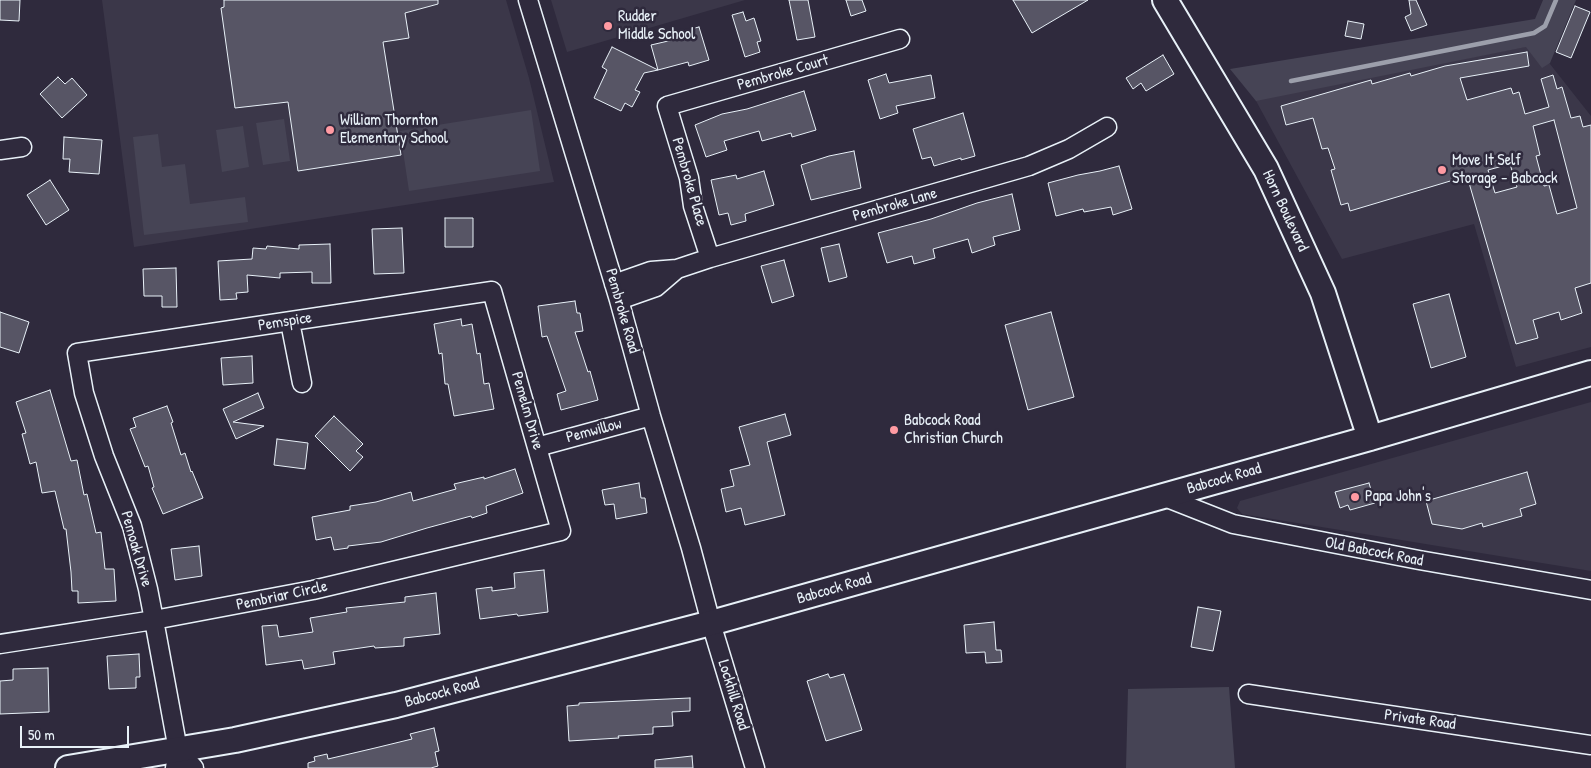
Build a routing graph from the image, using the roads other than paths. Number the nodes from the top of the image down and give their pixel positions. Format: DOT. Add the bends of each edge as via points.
graph roads {
  1 [pos="528,0"];
  2 [pos="1165,0"];
  3 [pos="900,40"];
  4 [pos="666,106"];
  5 [pos="1107,127"];
  6 [pos="22,147"];
  7 [pos="0,150"];
  8 [pos="710,258"];
  9 [pos="492,291"];
  10 [pos="617,292"];
  11 [pos="290,322"];
  12 [pos="77,353"];
  13 [pos="1591,373"];
  14 [pos="302,383"];
  15 [pos="651,416"];
  16 [pos="1370,438"];
  17 [pos="537,447"];
  18 [pos="1162,496"];
  19 [pos="560,531"];
  20 [pos="1591,590"];
  21 [pos="154,620"];
  22 [pos="712,623"];
  23 [pos="0,644"];
  24 [pos="1248,694"];
  25 [pos="1591,745"];
  26 [pos="177,759"];
  27 [pos="68,768"];
  28 [pos="194,768"];
  29 [pos="755,768"];
  1 -- 10 [label="street, Pembroke Road"];
  2 -- 16 [label="main road, Horn Boulevard" via="1266,169 1323,293"];
  3 -- 4 [label="street, Pembroke Court"];
  4 -- 8 [label="street, Pembroke Place"];
  5 -- 8 [label="street, Pembroke Lane" via="1069,149 1029,166"];
  6 -- 7 [label="street"];
  8 -- 10 [label="street, Pembroke Lane" via="676,269 651,271"];
  9 -- 11 [label="street, Pemspice"];
  9 -- 17 [label="street, Pemelm Drive"];
  10 -- 15 [label="street, Pembroke Road"];
  11 -- 12 [label="street, Pemspice"];
  11 -- 14 [label="street"];
  12 -- 21 [label="street, Pemoak Drive" via="84,392 104,456 132,526"];
  13 -- 16 [label="main road, Babcock Road"];
  15 -- 17 [label="street, Pemwillow"];
  15 -- 22 [label="street, Pembroke Road"];
  16 -- 18 [label="main road, Babcock Road"];
  17 -- 19 [label="street, Pemelm Drive"];
  18 -- 20 [label="street, Old Babcock Road" via="1233,524"];
  18 -- 22 [label="main road, Babcock Road"];
  19 -- 21 [label="street, Pembriar Circle" via="313,590"];
  21 -- 23 [label="street, Pembriar Circle"];
  21 -- 26 [label="street, Pemoak Drive"];
  22 -- 26 [label="main road, Babcock Road" via="396,705 235,740"];
  22 -- 29 [label="street, Lockhill Road"];
  24 -- 25 [label="street, Private Road"];
  26 -- 27 [label="main road, Babcock Road"];
  26 -- 28 [label="street"];
}
